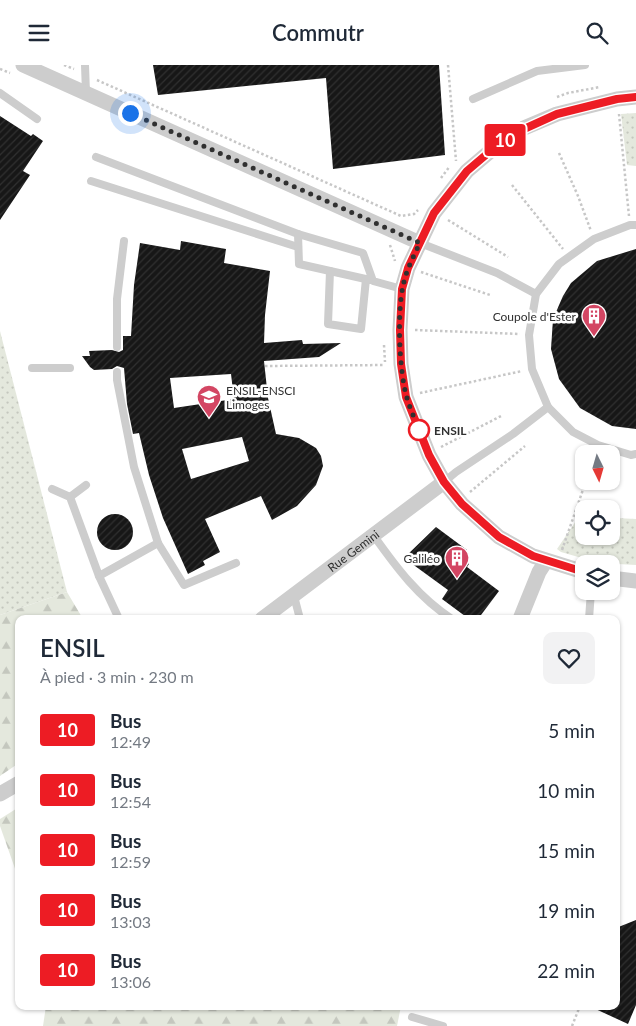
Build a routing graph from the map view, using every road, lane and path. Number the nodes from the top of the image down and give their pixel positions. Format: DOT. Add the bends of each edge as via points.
graph roads {
  1 [pos="23,65"];
  2 [pos="64,65"];
  3 [pos="84,65"];
  4 [pos="448,65"];
  5 [pos="585,65"];
  6 [pos="85,74"];
  7 [pos="0,93"];
  8 [pos="86,93"];
  9 [pos="636,97"];
  10 [pos="473,99"];
  11 [pos="617,99"];
  12 [pos="37,119"];
  13 [pos="559,153"];
  14 [pos="96,157"];
  15 [pos="456,161"];
  16 [pos="91,181"];
  17 [pos="512,185"];
  18 [pos="419,209"];
  19 [pos="434,213"];
  20 [pos="633,225"];
  21 [pos="298,234"];
  22 [pos="594,239"];
  23 [pos="124,241"];
  24 [pos="420,243"];
  25 [pos="298,247"];
  26 [pos="569,256"];
  27 [pos="508,257"];
  28 [pos="408,268"];
  29 [pos="330,271"];
  30 [pos="370,280"];
  31 [pos="402,289"];
  32 [pos="536,294"];
  33 [pos="490,295"];
  34 [pos="400,330"];
  35 [pos="529,335"];
  36 [pos="117,347"];
  37 [pos="386,365"];
  38 [pos="265,366"];
  39 [pos="32,368"];
  40 [pos="70,368"];
  41 [pos="532,369"];
  42 [pos="118,372"];
  43 [pos="406,397"];
  44 [pos="548,407"];
  45 [pos="503,415"];
  46 [pos="525,446"];
  47 [pos="440,448"];
  48 [pos="636,454"];
  49 [pos="444,482"];
  50 [pos="86,485"];
  51 [pos="52,489"];
  52 [pos="583,490"];
  53 [pos="470,492"];
  54 [pos="70,497"];
  55 [pos="374,536"];
  56 [pos="158,543"];
  57 [pos="561,552"];
  58 [pos="546,561"];
  59 [pos="236,563"];
  60 [pos="575,570"];
  61 [pos="99,576"];
  62 [pos="620,579"];
  63 [pos="636,581"];
  64 [pos="294,596"];
  65 [pos="590,600"];
  66 [pos="117,615"];
  67 [pos="268,615"];
  68 [pos="299,615"];
  69 [pos="446,615"];
  70 [pos="522,615"];
  71 [pos="589,615"];
  72 [pos="15,785"];
  73 [pos="0,794"];
  74 [pos="578,1010"];
  75 [pos="412,1017"];
  76 [pos="443,1026"];
  77 [pos="572,1026"];
  1 -- 8 [label="street"];
  2 -- 6 [label="path"];
  3 -- 6 [label="lane"];
  4 -- 15 [label="path"];
  5 -- 10 [label="lane" via="537,71"];
  6 -- 8 [label="lane"];
  6 -- 18 [label="path" via="401,216 414,214"];
  7 -- 12 [label="lane"];
  8 -- 24 [label="street"];
  9 -- 11 [label="street"];
  11 -- 19 [label="street" via="557,114 524,129 467,171"];
  11 -- 20 [label="path"];
  13 -- 22 [label="path"];
  14 -- 21 [label="lane"];
  16 -- 25 [label="lane"];
  17 -- 26 [label="path"];
  19 -- 24 [label="street"];
  19 -- 27 [label="path"];
  20 -- 22 [label="lane"];
  21 -- 25 [label="lane"];
  21 -- 30 [label="lane" via="363,253"];
  22 -- 26 [label="lane"];
  23 -- 36 [label="lane" via="117,299"];
  24 -- 28 [label="street"];
  24 -- 32 [label="lane" via="497,273"];
  25 -- 29 [label="lane" via="299,264"];
  26 -- 32 [label="lane" via="558,264"];
  28 -- 31 [label="street"];
  28 -- 33 [label="path"];
  29 -- 30 [label="lane"];
  29 -- 30 [label="lane" via="328,325 361,329"];
  30 -- 31 [label="lane"];
  31 -- 34 [label="street"];
  32 -- 35 [label="lane"];
  34 -- 35 [label="path"];
  34 -- 43 [label="street"];
  35 -- 41 [label="lane"];
  37 -- 38 [label="path"];
  39 -- 40 [label="lane"];
  41 -- 43 [label="path"];
  41 -- 44 [label="lane"];
  42 -- 56 [label="lane" via="134,467"];
  43 -- 49 [label="street" via="429,455"];
  44 -- 48 [label="lane" via="573,432 598,445"];
  44 -- 49 [label="lane"];
  45 -- 47 [label="path"];
  46 -- 53 [label="path"];
  49 -- 55 [label="street, Rue Gemini"];
  49 -- 58 [label="street" via="462,504 499,537"];
  50 -- 54 [label="lane"];
  51 -- 54 [label="lane"];
  52 -- 57 [label="path"];
  54 -- 61 [label="lane"];
  55 -- 64 [label="street, Rue Gemini"];
  55 -- 69 [label="lane" via="396,567"];
  56 -- 59 [label="lane" via="184,585"];
  56 -- 61 [label="lane"];
  58 -- 60 [label="street"];
  58 -- 70 [label="street"];
  61 -- 66 [label="lane"];
  62 -- 63 [label="street"];
  64 -- 67 [label="street, Rue Gemini"];
  64 -- 68 [label="lane"];
  65 -- 71 [label="lane"];
  72 -- 73 [label="street"];
  74 -- 77 [label="path"];
  75 -- 76 [label="lane"];
}
